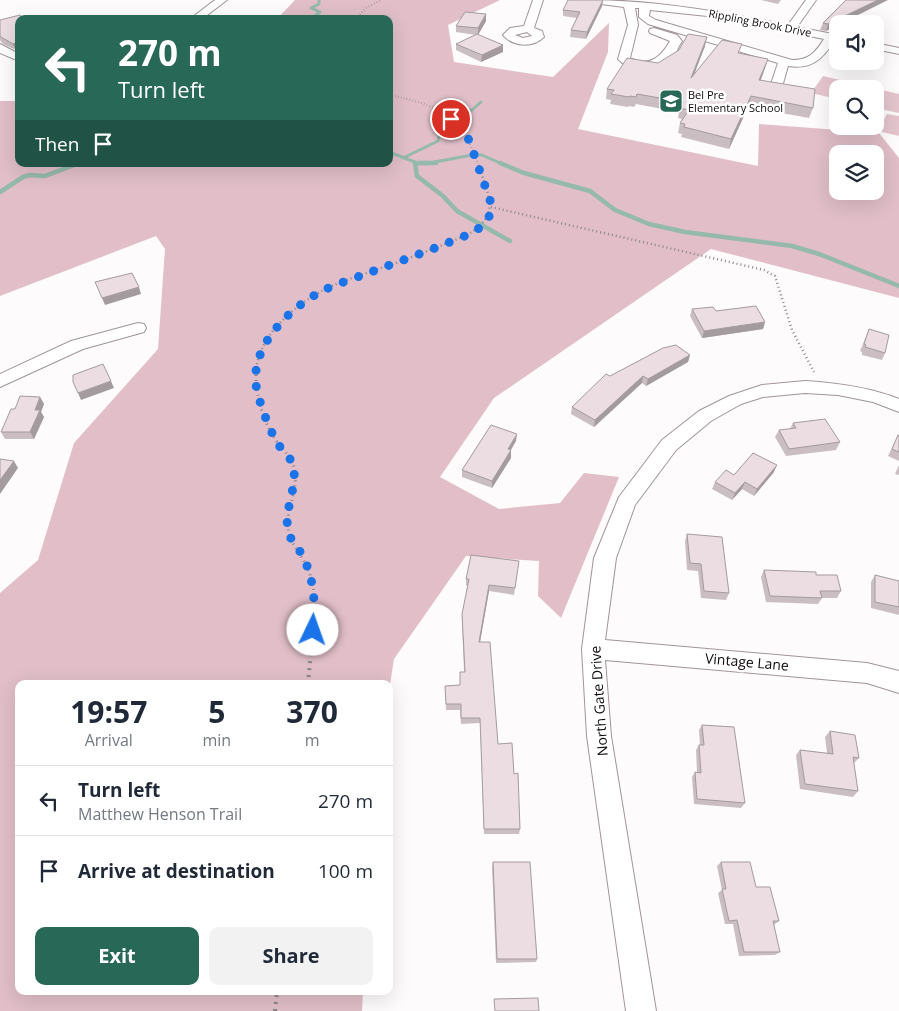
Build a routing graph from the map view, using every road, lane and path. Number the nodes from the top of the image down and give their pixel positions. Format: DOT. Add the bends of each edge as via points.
graph roads {
  1 [pos="222,0"];
  2 [pos="380,0"];
  3 [pos="538,0"];
  4 [pos="593,0"];
  5 [pos="810,0"];
  6 [pos="629,4"];
  7 [pos="671,4"];
  8 [pos="645,5"];
  9 [pos="201,15"];
  10 [pos="360,15"];
  11 [pos="633,25"];
  12 [pos="791,28"];
  13 [pos="528,29"];
  14 [pos="829,36"];
  15 [pos="829,43"];
  16 [pos="0,47"];
  17 [pos="884,48"];
  18 [pos="899,51"];
  19 [pos="799,52"];
  20 [pos="15,57"];
  21 [pos="818,57"];
  22 [pos="784,61"];
  23 [pos="776,87"];
  24 [pos="393,96"];
  25 [pos="491,207"];
  26 [pos="138,328"];
  27 [pos="815,374"];
  28 [pos="0,381"];
  29 [pos="899,406"];
  30 [pos="593,649"];
  31 [pos="308,680"];
  32 [pos="899,682"];
  33 [pos="277,995"];
  34 [pos="275,1011"];
  35 [pos="641,1011"];
  1 -- 9 [label="street"];
  2 -- 10 [label="path"];
  3 -- 13 [label="street"];
  4 -- 6 [label="street, Rippling Brook Drive"];
  5 -- 12 [label="street"];
  6 -- 8 [label="street, Rippling Brook Drive"];
  6 -- 11 [label="street"];
  7 -- 8 [label="street, Rippling Brook Drive"];
  7 -- 12 [label="street, Rippling Brook Drive"];
  8 -- 22 [label="street" via="644,17 652,22"];
  11 -- 11 [label="street" via="624,59 629,63 650,65 666,58 676,41 673,37"];
  12 -- 14 [label="street, Rippling Brook Drive"];
  15 -- 21 [label="street"];
  16 -- 20 [label="street"];
  17 -- 18 [label="street"];
  19 -- 21 [label="street"];
  21 -- 22 [label="street" via="803,64"];
  22 -- 23 [label="street"];
  24 -- 25 [label="path" via="431,107 460,128 472,149"];
  25 -- 27 [label="path" via="764,270 776,276 792,330"];
  25 -- 31 [label="path" via="489,217 478,229 323,291 296,309 264,347 256,374 260,398 275,440 290,458 295,471 288,529 309,573 315,612"];
  26 -- 28 [label="street" via="77,345"];
  29 -- 30 [label="street, North Gate Drive" via="877,397 838,389 805,388 762,391 735,400 705,416 669,446 626,502 605,558"];
  30 -- 32 [label="street, Vintage Lane" via="867,673"];
  30 -- 35 [label="street, North Gate Drive" via="599,736"];
  33 -- 34 [label="path"];
}
